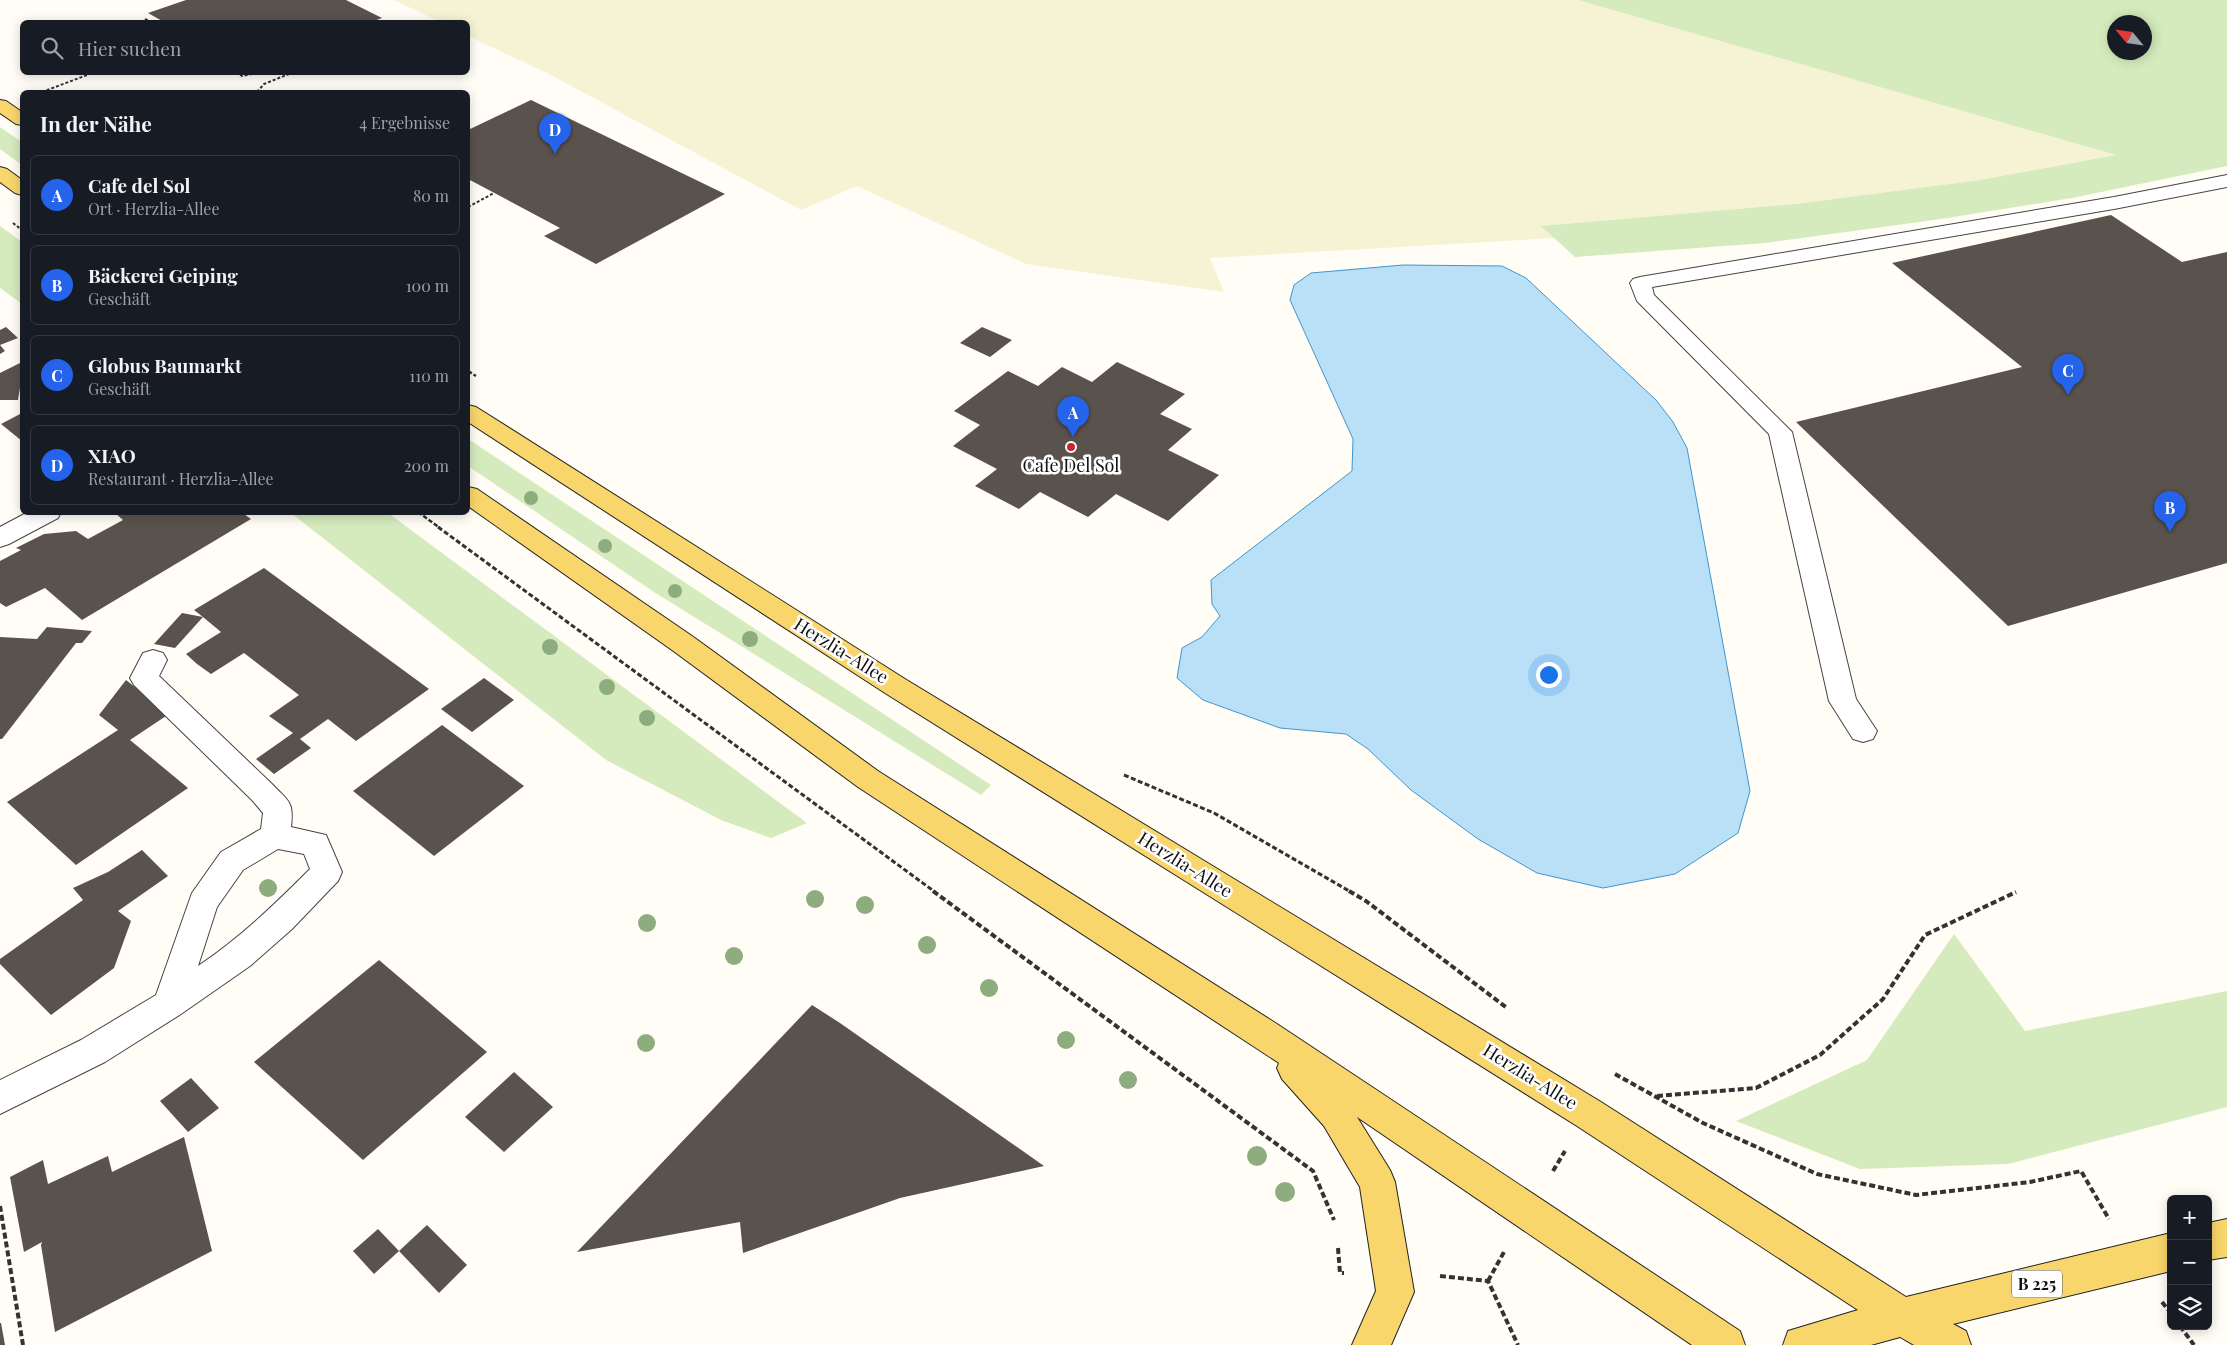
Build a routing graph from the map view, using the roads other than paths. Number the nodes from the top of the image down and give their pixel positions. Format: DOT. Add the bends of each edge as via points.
graph roads {
  1 [pos="0,105"];
  2 [pos="20,119"];
  3 [pos="0,174"];
  4 [pos="2227,181"];
  5 [pos="20,188"];
  6 [pos="470,413"];
  7 [pos="470,496"];
  8 [pos="43,515"];
  9 [pos="0,538"];
  10 [pos="153,660"];
  11 [pos="1862,731"];
  12 [pos="275,836"];
  13 [pos="169,1004"];
  14 [pos="1265,1035"];
  15 [pos="0,1098"];
  16 [pos="2227,1238"];
  17 [pos="2212,1241"];
  18 [pos="2167,1253"];
  19 [pos="1903,1317"];
  20 [pos="1371,1345"];
  21 [pos="1726,1345"];
  22 [pos="1802,1345"];
  23 [pos="1952,1345"];
  1 -- 2 [label="main road"];
  3 -- 5 [label="main road"];
  4 -- 11 [label="street" via="2085,208 1640,282 1644,297 1780,432 1843,701"];
  6 -- 19 [label="main road, Herzlia-Allee" via="895,686 1589,1114"];
  7 -- 14 [label="main road" via="682,643 868,779"];
  8 -- 9 [label="street"];
  10 -- 12 [label="street" via="144,678 278,810"];
  12 -- 13 [label="street" via="232,861 203,902"];
  12 -- 13 [label="street" via="315,844 327,872 239,956"];
  13 -- 15 [label="street" via="93,1052"];
  14 -- 20 [label="main road" via="1336,1114 1377,1182 1395,1292"];
  14 -- 21 [label="main road"];
  16 -- 17 [label="main road"];
  18 -- 19 [label="main road, B 225"];
  19 -- 22 [label="main road, B 225"];
  19 -- 23 [label="main road, Herzlia-Allee"];
}
